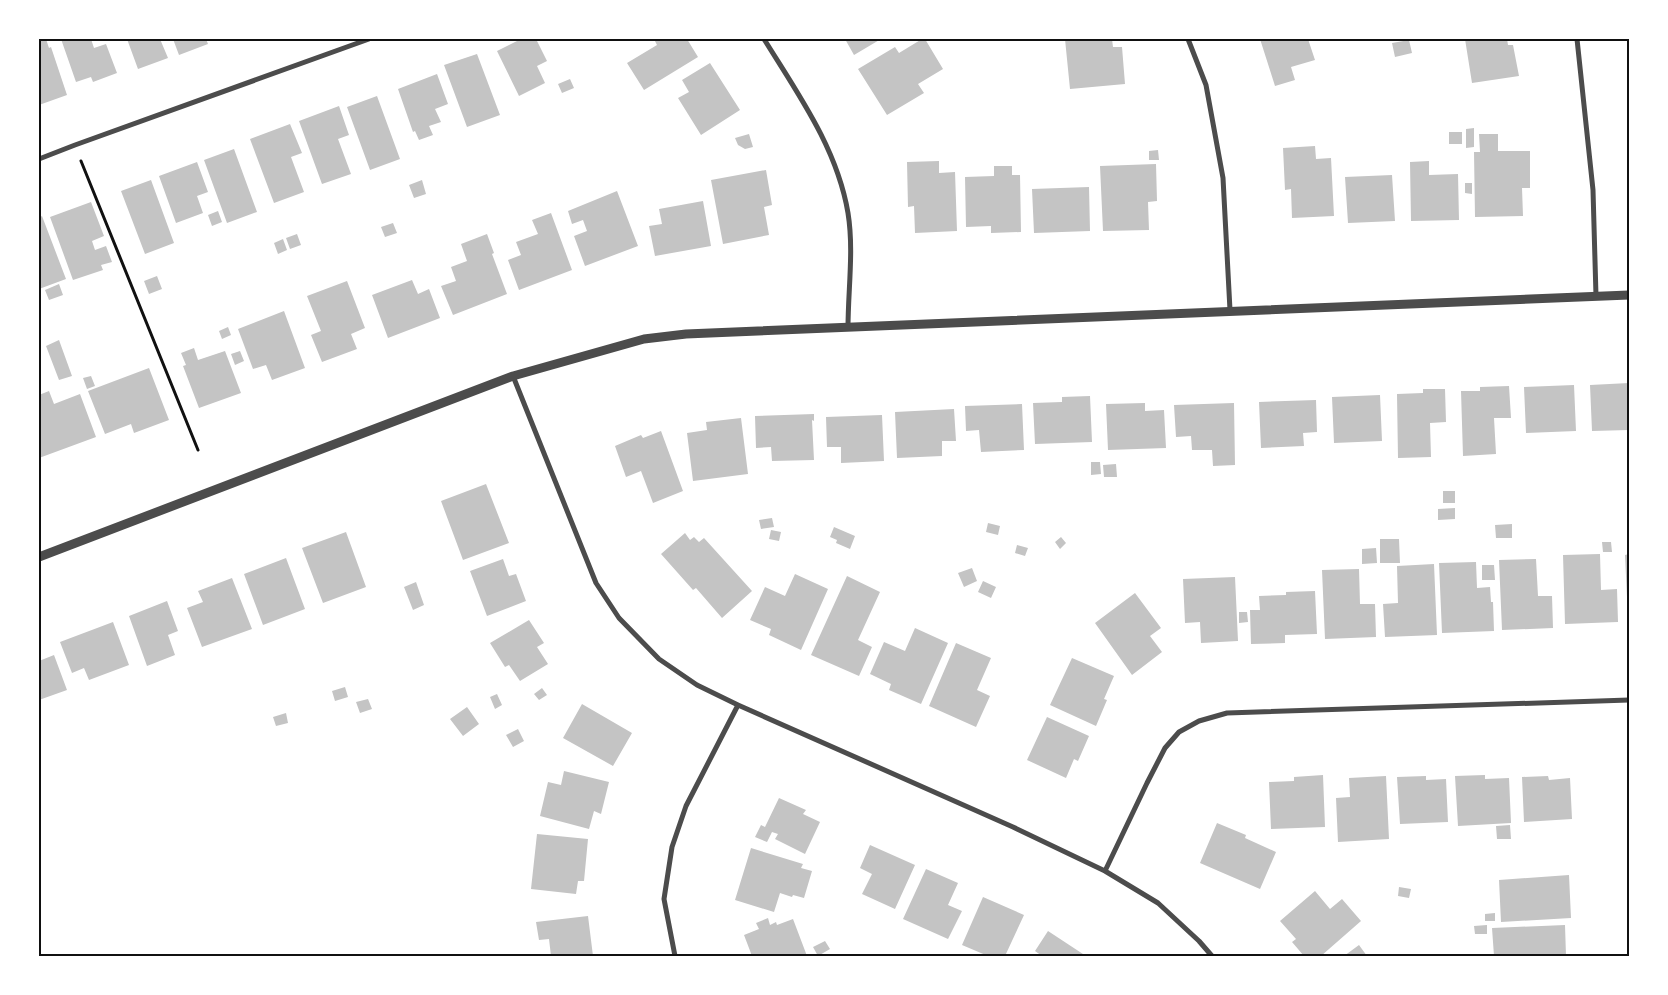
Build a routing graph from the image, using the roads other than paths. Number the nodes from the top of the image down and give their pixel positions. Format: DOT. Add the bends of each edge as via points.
graph roads {
  1 [pos="369,39"];
  2 [pos="764,39"];
  3 [pos="1188,39"];
  4 [pos="1577,39"];
  5 [pos="39,159"];
  6 [pos="1629,295"];
  7 [pos="1596,296"];
  8 [pos="1230,310"];
  9 [pos="848,328"];
  10 [pos="513,376"];
  11 [pos="39,557"];
  12 [pos="1629,700"];
  13 [pos="738,705"];
  14 [pos="1104,871"];
  15 [pos="674,956"];
  16 [pos="1212,956"];
  1 -- 5 [label="street"];
  2 -- 9 [label="street" via="818,127 837,169 848,214 851,253"];
  3 -- 8 [label="street" via="1206,85 1223,178"];
  4 -- 7 [label="street" via="1594,190"];
  6 -- 7 [label="street"];
  7 -- 8 [label="street"];
  8 -- 9 [label="street"];
  9 -- 10 [label="street" via="686,334 644,340"];
  10 -- 11 [label="street"];
  10 -- 13 [label="street" via="596,583 619,618 658,659 697,685"];
  12 -- 14 [label="street" via="1227,713 1199,721 1179,732 1165,748"];
  13 -- 14 [label="street"];
  13 -- 15 [label="street" via="686,806 672,847 664,899"];
  14 -- 16 [label="street" via="1158,903"];
}
